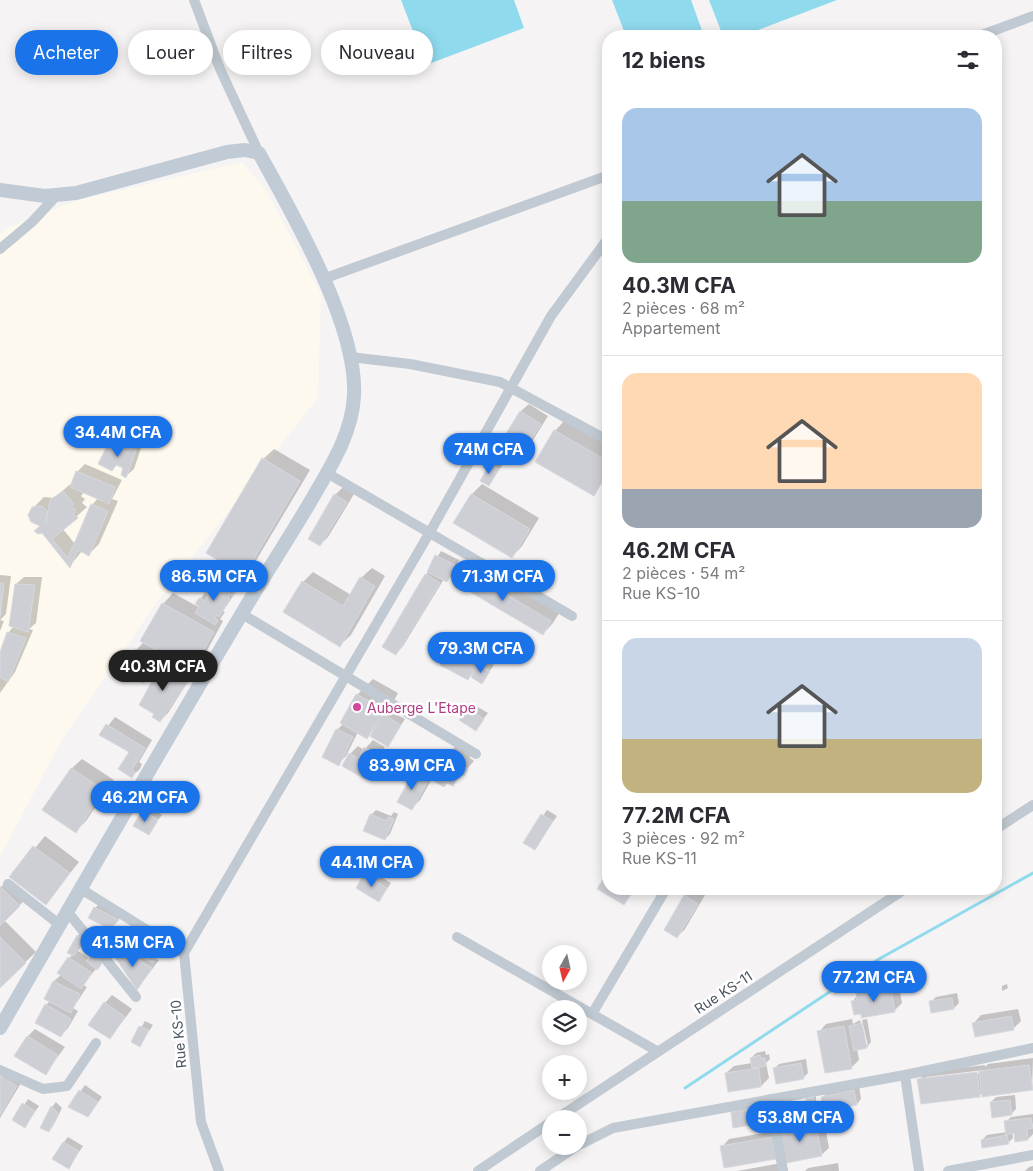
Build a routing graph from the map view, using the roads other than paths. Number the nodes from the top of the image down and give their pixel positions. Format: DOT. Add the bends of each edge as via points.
graph roads {
  1 [pos="194,0"];
  2 [pos="1033,16"];
  3 [pos="995,30"];
  4 [pos="259,153"];
  5 [pos="602,178"];
  6 [pos="0,190"];
  7 [pos="57,195"];
  8 [pos="602,247"];
  9 [pos="0,249"];
  10 [pos="323,279"];
  11 [pos="350,357"];
  12 [pos="510,387"];
  13 [pos="602,437"];
  14 [pos="327,473"];
  15 [pos="430,532"];
  16 [pos="242,614"];
  17 [pos="572,616"];
  18 [pos="346,676"];
  19 [pos="476,754"];
  20 [pos="1033,805"];
  21 [pos="1002,825"];
  22 [pos="8,884"];
  23 [pos="81,889"];
  24 [pos="662,895"];
  25 [pos="896,895"];
  26 [pos="67,911"];
  27 [pos="60,925"];
  28 [pos="458,937"];
  29 [pos="184,953"];
  30 [pos="136,997"];
  31 [pos="592,1014"];
  32 [pos="0,1028"];
  33 [pos="96,1043"];
  34 [pos="1033,1048"];
  35 [pos="657,1051"];
  36 [pos="0,1070"];
  37 [pos="905,1075"];
  38 [pos="770,1099"];
  39 [pos="569,1110"];
  40 [pos="542,1128"];
  41 [pos="587,1141"];
  42 [pos="564,1155"];
  43 [pos="1033,1155"];
  44 [pos="219,1171"];
  45 [pos="478,1171"];
  46 [pos="540,1171"];
  47 [pos="784,1171"];
  48 [pos="919,1171"];
  49 [pos="948,1171"];
  1 -- 4 [label="street" via="217,61"];
  2 -- 3 [label="street"];
  4 -- 7 [label="street" via="245,150 227,152 76,193"];
  4 -- 10 [label="street"];
  5 -- 10 [label="street"];
  6 -- 7 [label="street"];
  7 -- 9 [label="street"];
  8 -- 12 [label="street" via="551,316"];
  10 -- 11 [label="street"];
  11 -- 12 [label="street" via="410,364"];
  11 -- 14 [label="street" via="354,395 351,417"];
  12 -- 13 [label="street"];
  12 -- 15 [label="street"];
  14 -- 15 [label="street"];
  14 -- 16 [label="street"];
  15 -- 17 [label="street"];
  15 -- 18 [label="street"];
  16 -- 18 [label="street"];
  16 -- 23 [label="street"];
  18 -- 19 [label="street"];
  18 -- 29 [label="street"];
  20 -- 21 [label="street"];
  22 -- 27 [label="street"];
  23 -- 26 [label="street"];
  23 -- 29 [label="street"];
  24 -- 31 [label="street"];
  25 -- 35 [label="street, Rue KS-11"];
  26 -- 27 [label="street"];
  26 -- 30 [label="street"];
  27 -- 32 [label="street"];
  28 -- 31 [label="street"];
  29 -- 44 [label="street, Rue KS-10" via="201,1122"];
  31 -- 35 [label="street"];
  33 -- 36 [label="street" via="68,1086 43,1088"];
  34 -- 37 [label="street"];
  35 -- 39 [label="street, Rue KS-11"];
  37 -- 38 [label="street"];
  37 -- 48 [label="street"];
  38 -- 41 [label="street" via="613,1128"];
  38 -- 47 [label="street"];
  40 -- 45 [label="street"];
  42 -- 46 [label="street"];
  43 -- 49 [label="street"];
}
